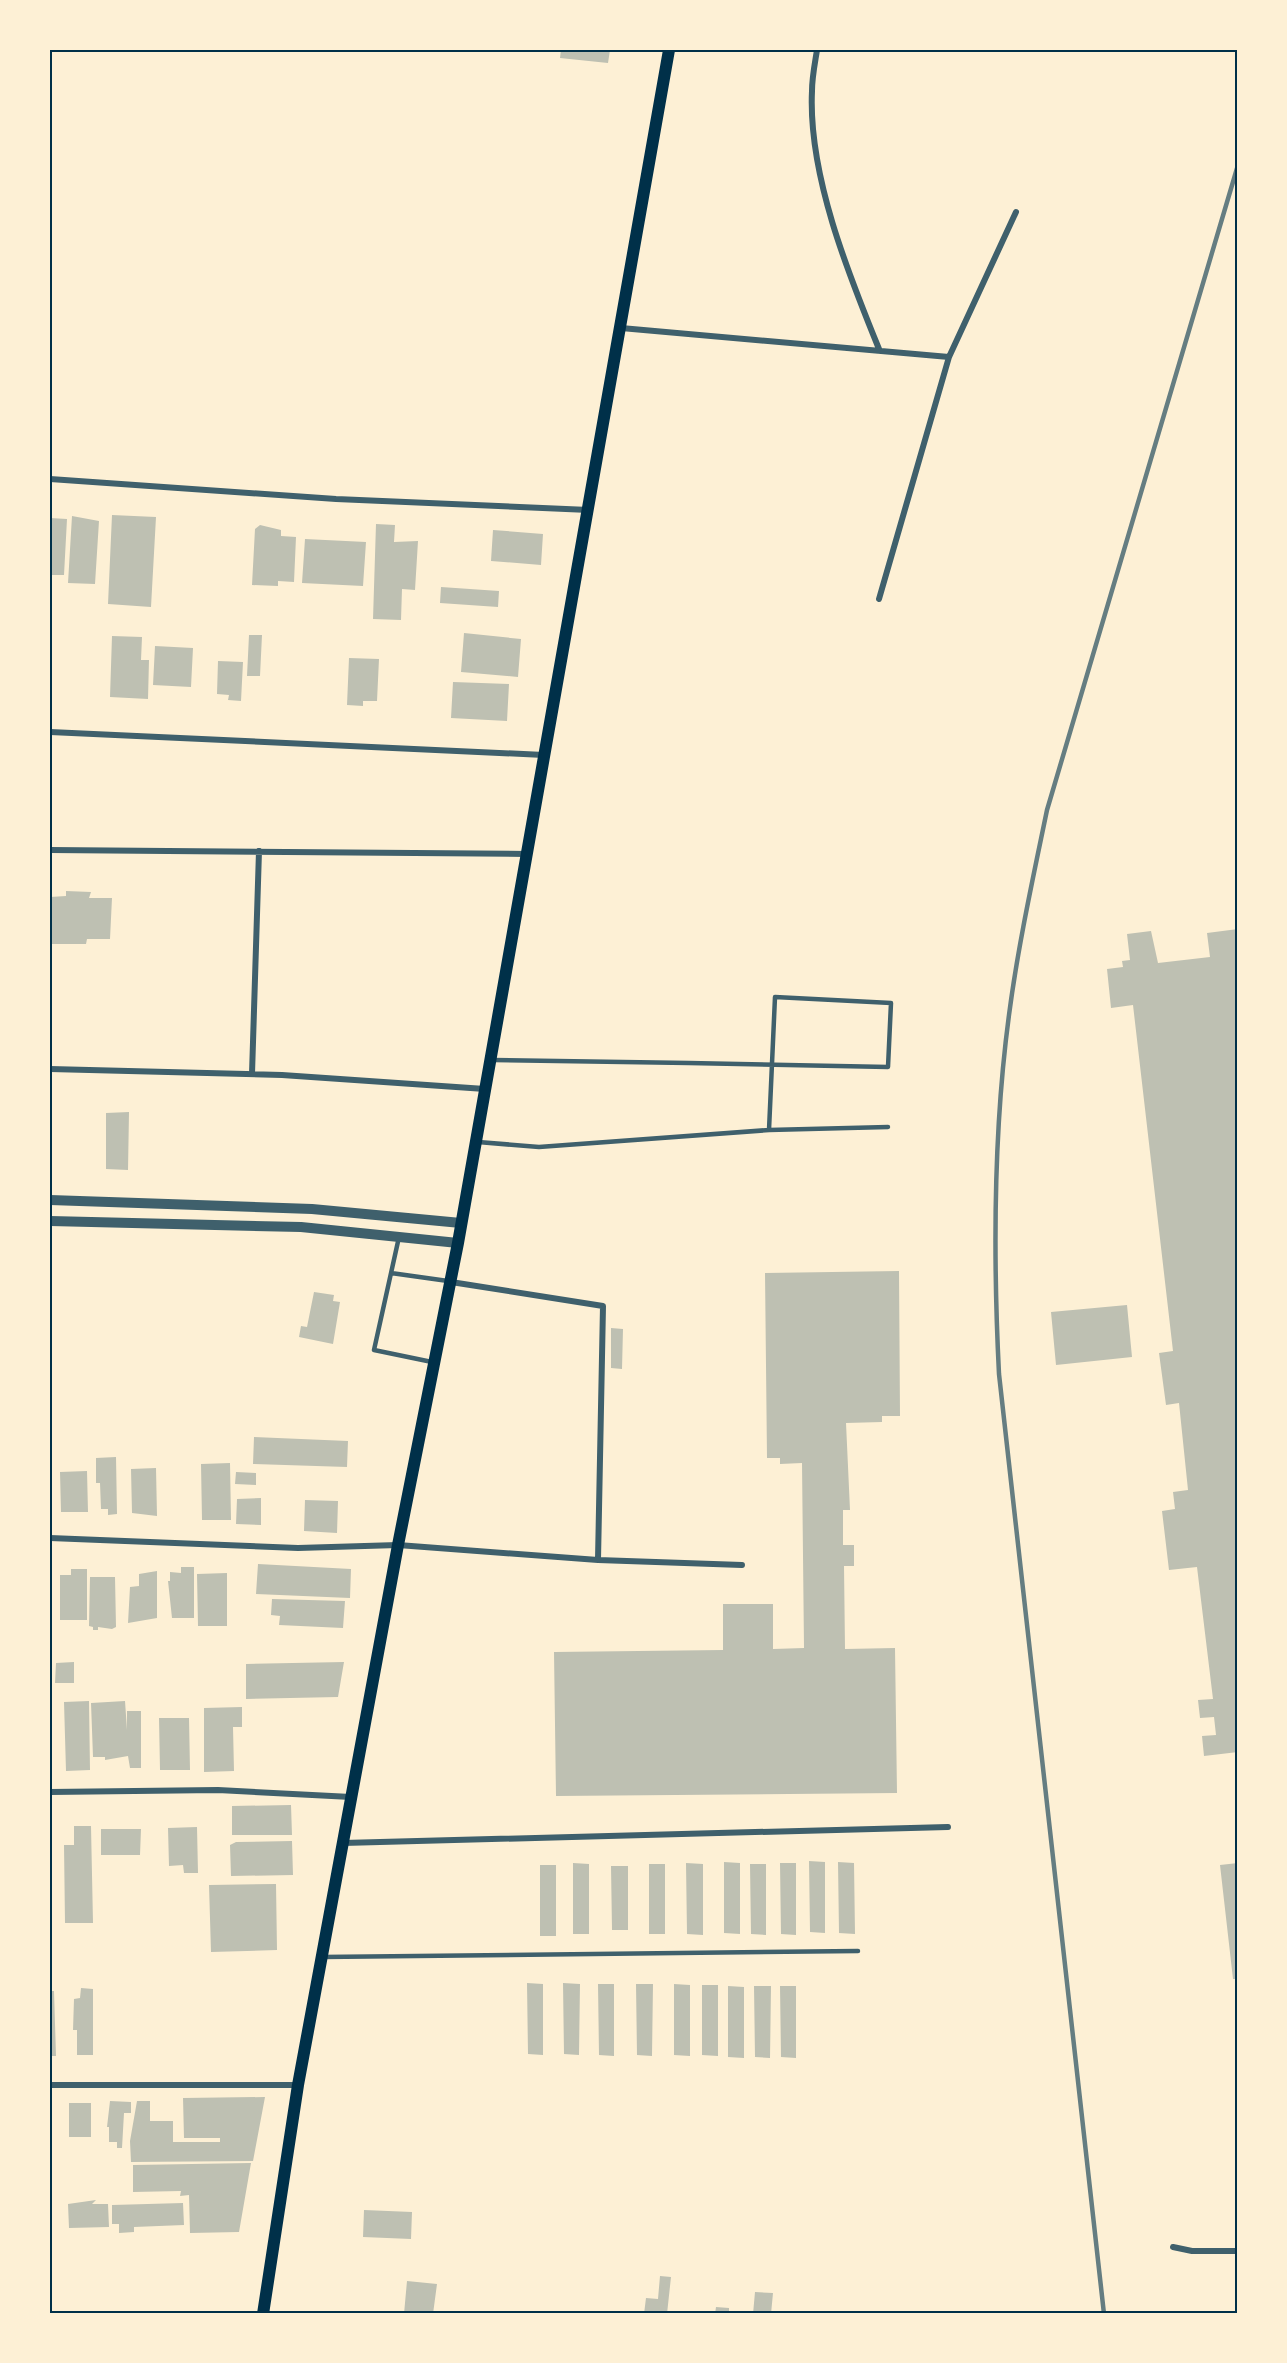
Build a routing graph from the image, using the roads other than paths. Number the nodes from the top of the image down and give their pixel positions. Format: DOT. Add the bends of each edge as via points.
graph roads {
  1 [pos="669,50"];
  2 [pos="817,50"];
  3 [pos="1016,212"];
  4 [pos="621,328"];
  5 [pos="879,349"];
  6 [pos="949,357"];
  7 [pos="50,479"];
  8 [pos="589,510"];
  9 [pos="879,599"];
  10 [pos="50,732"];
  11 [pos="544,755"];
  12 [pos="50,850"];
  13 [pos="259,851"];
  14 [pos="527,854"];
  15 [pos="490,1060"];
  16 [pos="771,1065"];
  17 [pos="50,1069"];
  18 [pos="252,1074"];
  19 [pos="485,1089"];
  20 [pos="888,1127"];
  21 [pos="768,1130"];
  22 [pos="476,1142"];
  23 [pos="50,1200"];
  24 [pos="50,1221"];
  25 [pos="461,1223"];
  26 [pos="399,1237"];
  27 [pos="458,1243"];
  28 [pos="392,1273"];
  29 [pos="451,1282"];
  30 [pos="435,1362"];
  31 [pos="50,1538"];
  32 [pos="398,1545"];
  33 [pos="598,1560"];
  34 [pos="742,1565"];
  35 [pos="50,1792"];
  36 [pos="351,1797"];
  37 [pos="948,1827"];
  38 [pos="343,1843"];
  39 [pos="858,1951"];
  40 [pos="322,1957"];
  41 [pos="50,2085"];
  42 [pos="298,2085"];
  43 [pos="1173,2247"];
  44 [pos="1238,2251"];
  45 [pos="263,2313"];
  1 -- 4 [label="main road"];
  2 -- 5 [label="street" via="812,92 818,172 850,280"];
  3 -- 6 [label="street"];
  4 -- 5 [label="street"];
  4 -- 8 [label="main road"];
  5 -- 6 [label="street"];
  6 -- 9 [label="street"];
  7 -- 8 [label="street" via="336,499"];
  8 -- 11 [label="main road"];
  10 -- 11 [label="street"];
  11 -- 14 [label="main road"];
  12 -- 13 [label="street"];
  13 -- 14 [label="street"];
  13 -- 18 [label="street"];
  14 -- 15 [label="main road"];
  15 -- 16 [label="lane"];
  15 -- 19 [label="main road"];
  16 -- 16 [label="lane" via="888,1067 891,1003 775,997"];
  16 -- 21 [label="lane"];
  17 -- 18 [label="street"];
  18 -- 19 [label="street"];
  19 -- 22 [label="main road"];
  20 -- 21 [label="lane"];
  21 -- 22 [label="lane" via="539,1147"];
  22 -- 25 [label="main road"];
  23 -- 25 [label="street" via="312,1209"];
  24 -- 26 [label="street" via="301,1227"];
  25 -- 27 [label="main road"];
  26 -- 27 [label="street"];
  26 -- 28 [label="lane"];
  27 -- 29 [label="main road"];
  28 -- 29 [label="lane"];
  28 -- 30 [label="lane" via="374,1350"];
  29 -- 30 [label="main road"];
  29 -- 33 [label="street" via="603,1306"];
  30 -- 32 [label="main road"];
  31 -- 32 [label="street" via="298,1548"];
  32 -- 33 [label="street"];
  32 -- 36 [label="main road"];
  33 -- 34 [label="street"];
  35 -- 36 [label="street" via="218,1790"];
  36 -- 38 [label="main road"];
  37 -- 38 [label="street"];
  38 -- 40 [label="main road"];
  39 -- 40 [label="lane"];
  40 -- 42 [label="main road"];
  41 -- 42 [label="street"];
  42 -- 45 [label="main road"];
  43 -- 44 [label="street" via="1192,2252"];
}
